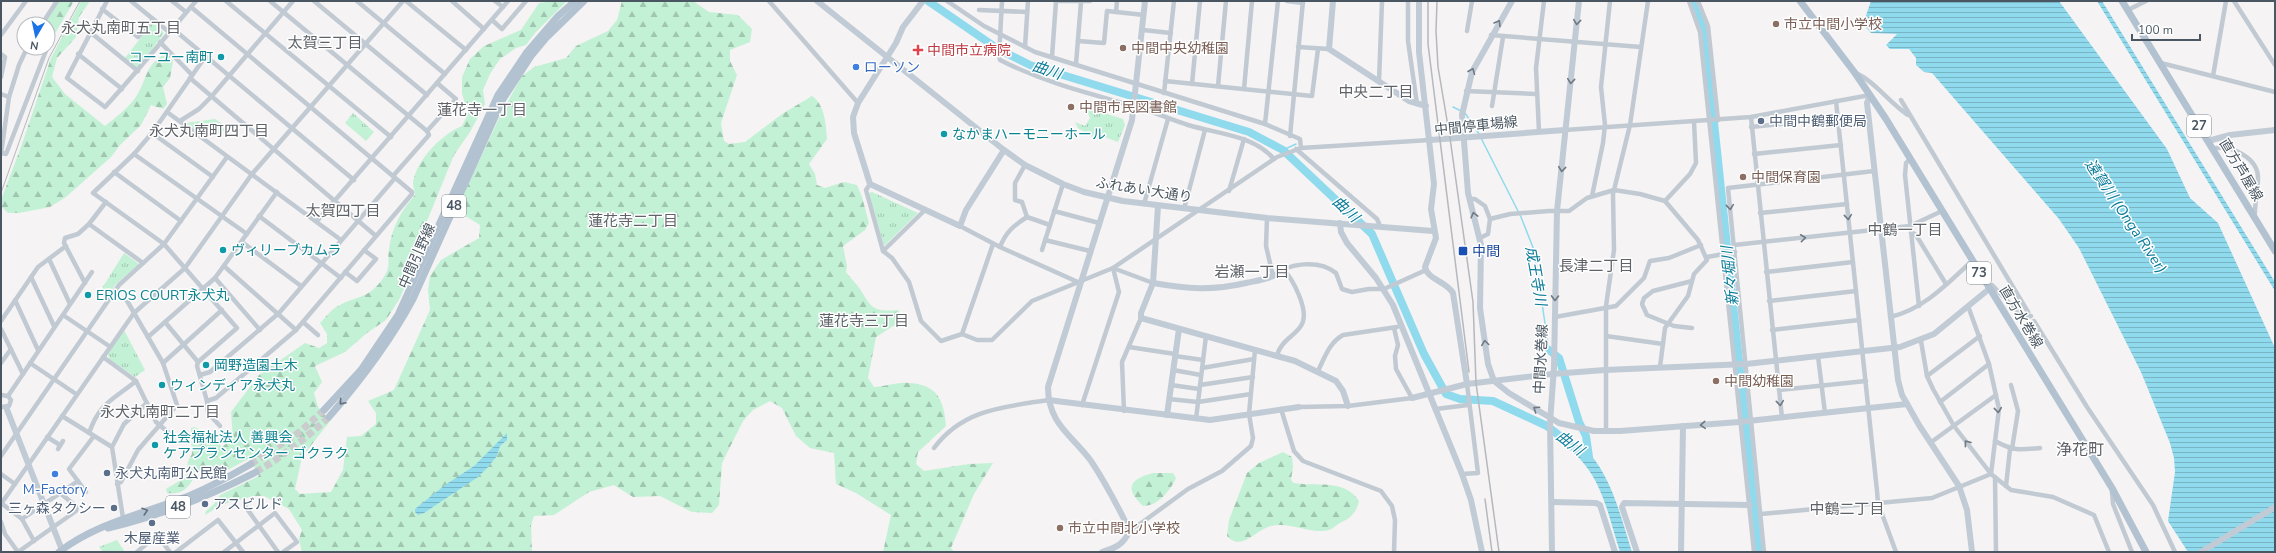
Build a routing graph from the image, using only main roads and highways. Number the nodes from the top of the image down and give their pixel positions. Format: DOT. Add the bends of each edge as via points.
graph roads {
  1 [pos="575,1"];
  2 [pos="584,1"];
  3 [pos="1800,1"];
  4 [pos="2122,1"];
  5 [pos="2275,251"];
  6 [pos="324,410"];
  7 [pos="329,417"];
  8 [pos="251,464"];
  9 [pos="256,472"];
  10 [pos="96,531"];
  11 [pos="62,551"];
  12 [pos="2146,552"];
  1 -- 6 [label="main road, 中間引野線 / 48" via="532,46 498,95 398,315 361,370"];
  2 -- 7 [label="main road, 中間引野線 / 48, one-way" via="546,38 512,84 491,122 413,299 365,375"];
  3 -- 12 [label="main road, 直方水巻線 / 73" via="1870,95 2112,488"];
  4 -- 5 [label="main road, 直方芦屋線 / 27"];
  10 -- 8 [label="main road, 48, one-way" via="123,518 191,495"];
  9 -- 10 [label="main road, 48" via="186,504"];
  10 -- 11 [label="main road, 48"];
}
